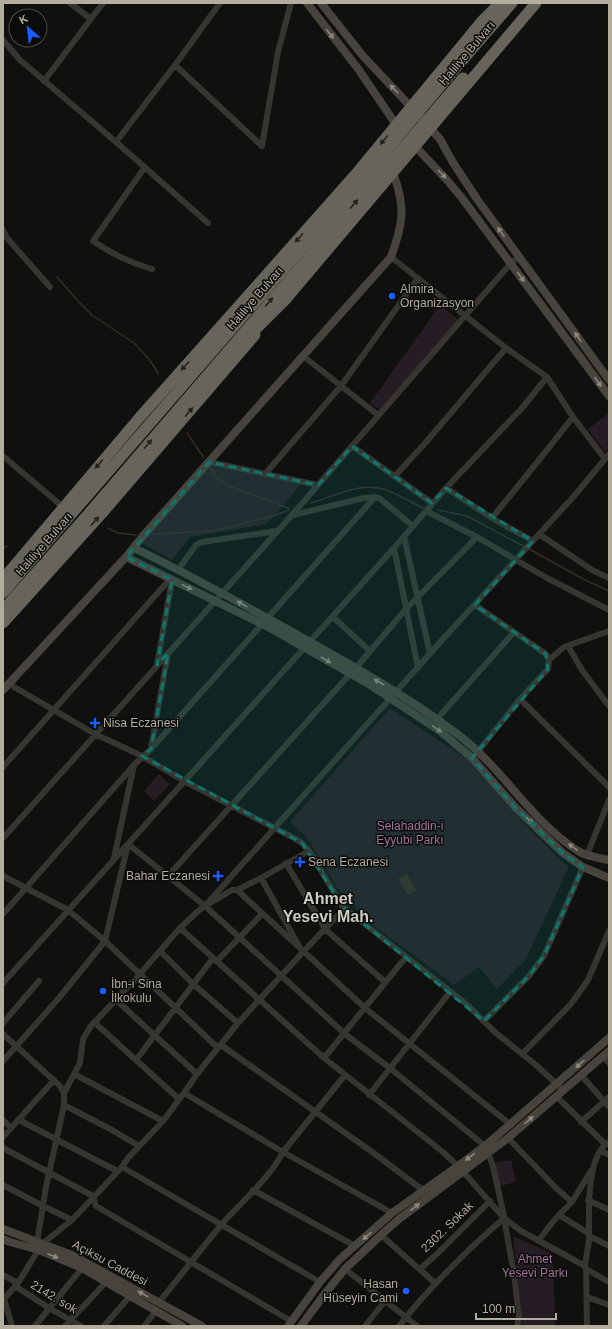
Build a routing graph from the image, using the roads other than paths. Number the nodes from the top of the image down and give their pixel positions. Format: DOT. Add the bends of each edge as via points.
graph roads {
  1 [pos="70,3"];
  2 [pos="103,3"];
  3 [pos="220,3"];
  4 [pos="291,3"];
  5 [pos="307,3"];
  6 [pos="321,3"];
  7 [pos="500,3"];
  8 [pos="512,3"];
  9 [pos="527,3"];
  10 [pos="536,3"];
  11 [pos="91,19"];
  12 [pos="3,40"];
  13 [pos="175,65"];
  14 [pos="44,81"];
  15 [pos="411,107"];
  16 [pos="396,126"];
  17 [pos="431,128"];
  18 [pos="116,142"];
  19 [pos="415,146"];
  20 [pos="145,168"];
  21 [pos="393,173"];
  22 [pos="372,176"];
  23 [pos="208,223"];
  24 [pos="3,230"];
  25 [pos="391,257"];
  26 [pos="519,257"];
  27 [pos="511,263"];
  28 [pos="152,269"];
  29 [pos="418,278"];
  30 [pos="50,287"];
  31 [pos="286,299"];
  32 [pos="240,305"];
  33 [pos="466,316"];
  34 [pos="506,348"];
  35 [pos="303,356"];
  36 [pos="193,374"];
  37 [pos="547,377"];
  38 [pos="609,380"];
  39 [pos="200,384"];
  40 [pos="341,386"];
  41 [pos="609,396"];
  42 [pos="378,415"];
  43 [pos="573,417"];
  44 [pos="352,446"];
  45 [pos="3,456"];
  46 [pos="607,456"];
  47 [pos="209,462"];
  48 [pos="265,474"];
  49 [pos="395,476"];
  50 [pos="318,485"];
  51 [pos="446,488"];
  52 [pos="375,497"];
  53 [pos="432,503"];
  54 [pos="63,507"];
  55 [pos="426,511"];
  56 [pos="74,512"];
  57 [pos="292,515"];
  58 [pos="492,518"];
  59 [pos="84,519"];
  60 [pos="413,526"];
  61 [pos="277,531"];
  62 [pos="539,534"];
  63 [pos="404,536"];
  64 [pos="477,537"];
  65 [pos="531,542"];
  66 [pos="134,548"];
  67 [pos="394,548"];
  68 [pos="126,557"];
  69 [pos="514,560"];
  70 [pos="178,570"];
  71 [pos="609,578"];
  72 [pos="171,579"];
  73 [pos="3,581"];
  74 [pos="3,593"];
  75 [pos="219,597"];
  76 [pos="417,598"];
  77 [pos="475,605"];
  78 [pos="17,607"];
  79 [pos="406,609"];
  80 [pos="3,610"];
  81 [pos="609,610"];
  82 [pos="333,617"];
  83 [pos="265,621"];
  84 [pos="3,623"];
  85 [pos="609,631"];
  86 [pos="514,632"];
  87 [pos="307,645"];
  88 [pos="568,646"];
  89 [pos="370,651"];
  90 [pos="168,653"];
  91 [pos="430,654"];
  92 [pos="548,660"];
  93 [pos="157,665"];
  94 [pos="418,668"];
  95 [pos="353,671"];
  96 [pos="6,687"];
  97 [pos="396,692"];
  98 [pos="520,699"];
  99 [pos="390,700"];
  100 [pos="609,706"];
  101 [pos="53,711"];
  102 [pos="436,719"];
  103 [pos="95,734"];
  104 [pos="151,749"];
  105 [pos="478,751"];
  106 [pos="142,756"];
  107 [pos="472,758"];
  108 [pos="134,765"];
  109 [pos="3,767"];
  110 [pos="184,781"];
  111 [pos="609,788"];
  112 [pos="609,800"];
  113 [pos="231,805"];
  114 [pos="275,828"];
  115 [pos="3,838"];
  116 [pos="128,844"];
  117 [pos="309,850"];
  118 [pos="588,855"];
  119 [pos="114,860"];
  120 [pos="609,860"];
  121 [pos="286,864"];
  122 [pos="583,867"];
  123 [pos="3,876"];
  124 [pos="168,876"];
  125 [pos="261,878"];
  126 [pos="609,878"];
  127 [pos="26,888"];
  128 [pos="237,890"];
  129 [pos="205,906"];
  130 [pos="343,907"];
  131 [pos="68,910"];
  132 [pos="3,914"];
  133 [pos="262,914"];
  134 [pos="180,928"];
  135 [pos="325,929"];
  136 [pos="609,930"];
  137 [pos="240,937"];
  138 [pos="105,941"];
  139 [pos="160,951"];
  140 [pos="302,952"];
  141 [pos="406,957"];
  142 [pos="215,959"];
  143 [pos="140,975"];
  144 [pos="281,976"];
  145 [pos="39,981"];
  146 [pos="385,982"];
  147 [pos="3,983"];
  148 [pos="193,984"];
  149 [pos="450,992"];
  150 [pos="259,999"];
  151 [pos="116,1000"];
  152 [pos="175,1008"];
  153 [pos="364,1008"];
  154 [pos="484,1020"];
  155 [pos="94,1022"];
  156 [pos="3,1023"];
  157 [pos="238,1023"];
  158 [pos="3,1034"];
  159 [pos="345,1034"];
  160 [pos="154,1035"];
  161 [pos="609,1038"];
  162 [pos="410,1043"];
  163 [pos="16,1046"];
  164 [pos="219,1047"];
  165 [pos="606,1053"];
  166 [pos="522,1054"];
  167 [pos="324,1058"];
  168 [pos="136,1060"];
  169 [pos="3,1061"];
  170 [pos="609,1063"];
  171 [pos="391,1069"];
  172 [pos="74,1074"];
  173 [pos="197,1074"];
  174 [pos="346,1075"];
  175 [pos="580,1075"];
  176 [pos="54,1080"];
  177 [pos="560,1087"];
  178 [pos="64,1093"];
  179 [pos="184,1093"];
  180 [pos="370,1095"];
  181 [pos="556,1096"];
  182 [pos="180,1099"];
  183 [pos="606,1099"];
  184 [pos="64,1105"];
  185 [pos="609,1107"];
  186 [pos="316,1112"];
  187 [pos="3,1120"];
  188 [pos="19,1120"];
  189 [pos="163,1121"];
  190 [pos="581,1122"];
  191 [pos="511,1124"];
  192 [pos="11,1128"];
  193 [pos="3,1137"];
  194 [pos="508,1138"];
  195 [pos="57,1139"];
  196 [pos="607,1143"];
  197 [pos="139,1146"];
  198 [pos="3,1148"];
  199 [pos="487,1149"];
  200 [pos="600,1151"];
  201 [pos="282,1152"];
  202 [pos="609,1155"];
  203 [pos="594,1168"];
  204 [pos="120,1169"];
  205 [pos="461,1169"];
  206 [pos="50,1173"];
  207 [pos="3,1185"];
  208 [pos="253,1190"];
  209 [pos="424,1191"];
  210 [pos="93,1196"];
  211 [pos="588,1200"];
  212 [pos="490,1201"];
  213 [pos="572,1202"];
  214 [pos="43,1206"];
  215 [pos="609,1210"];
  216 [pos="392,1213"];
  217 [pos="559,1215"];
  218 [pos="504,1218"];
  219 [pos="72,1220"];
  220 [pos="221,1225"];
  221 [pos="3,1229"];
  222 [pos="381,1235"];
  223 [pos="589,1235"];
  224 [pos="3,1239"];
  225 [pos="538,1241"];
  226 [pos="39,1245"];
  227 [pos="355,1246"];
  228 [pos="609,1246"];
  229 [pos="192,1262"];
  230 [pos="82,1268"];
  231 [pos="586,1268"];
  232 [pos="344,1269"];
  233 [pos="420,1269"];
  234 [pos="3,1275"];
  235 [pos="106,1282"];
  236 [pos="320,1282"];
  237 [pos="609,1282"];
  238 [pos="435,1283"];
  239 [pos="17,1284"];
  240 [pos="6,1292"];
  241 [pos="130,1296"];
  242 [pos="587,1297"];
  243 [pos="3,1299"];
  244 [pos="385,1301"];
  245 [pos="159,1302"];
  246 [pos="609,1305"];
  247 [pos="49,1308"];
  248 [pos="156,1311"];
  249 [pos="406,1317"];
  250 [pos="70,1320"];
  251 [pos="290,1324"];
  252 [pos="180,1325"];
  253 [pos="12,1326"];
  254 [pos="35,1326"];
  255 [pos="65,1326"];
  256 [pos="81,1326"];
  257 [pos="104,1326"];
  258 [pos="144,1326"];
  259 [pos="202,1326"];
  260 [pos="301,1326"];
  261 [pos="365,1326"];
  262 [pos="399,1326"];
  263 [pos="417,1326"];
  264 [pos="517,1326"];
  265 [pos="587,1326"];
  1 -- 11 [label="street"];
  2 -- 11 [label="street"];
  3 -- 13 [label="street"];
  4 -- 13 [label="street" via="278,52 262,146"];
  5 -- 16 [label="main road, one-way" via="359,70"];
  15 -- 6 [label="main road, one-way" via="363,56"];
  7 -- 15 [label="highway"];
  8 -- 22 [label="highway, Haliliye Bulvarı, bridge" via="454,70"];
  9 -- 22 [label="highway, Haliliye Bulvarı, bridge" via="463,78"];
  10 -- 17 [label="highway"];
  11 -- 14 [label="street"];
  12 -- 14 [label="street" via="20,60"];
  13 -- 18 [label="street"];
  14 -- 18 [label="street"];
  15 -- 16 [label="highway"];
  15 -- 17 [label="main road"];
  16 -- 19 [label="main road"];
  16 -- 32 [label="highway, one-way"];
  17 -- 19 [label="highway"];
  26 -- 17 [label="main road, one-way" via="477,199"];
  18 -- 20 [label="street"];
  19 -- 21 [label="highway"];
  19 -- 27 [label="main road, one-way" via="454,189"];
  20 -- 23 [label="street"];
  20 -- 28 [label="street" via="93,241 112,254"];
  21 -- 25 [label="main road" via="401,196 402,218"];
  21 -- 31 [label="highway"];
  22 -- 36 [label="highway, Haliliye Bulvarı"];
  39 -- 22 [label="highway, Haliliye Bulvarı, one-way"];
  24 -- 30 [label="street" via="7,238"];
  25 -- 29 [label="street"];
  25 -- 35 [label="main road"];
  26 -- 27 [label="street"];
  38 -- 26 [label="main road, one-way"];
  27 -- 33 [label="street"];
  27 -- 41 [label="main road, one-way"];
  29 -- 33 [label="street"];
  29 -- 40 [label="street"];
  31 -- 39 [label="highway"];
  78 -- 31 [label="highway, one-way" via="104,511"];
  32 -- 36 [label="highway"];
  32 -- 54 [label="highway, one-way"];
  33 -- 34 [label="street"];
  33 -- 42 [label="street"];
  34 -- 37 [label="street"];
  34 -- 49 [label="street"];
  35 -- 40 [label="street"];
  35 -- 47 [label="main road"];
  36 -- 56 [label="highway, Haliliye Bulvarı"];
  37 -- 43 [label="street"];
  37 -- 51 [label="street" via="522,408"];
  59 -- 39 [label="highway, Haliliye Bulvarı, one-way"];
  40 -- 42 [label="street"];
  40 -- 48 [label="street"];
  42 -- 44 [label="street"];
  43 -- 46 [label="street"];
  43 -- 58 [label="street"];
  44 -- 49 [label="street"];
  44 -- 50 [label="street"];
  45 -- 54 [label="street"];
  46 -- 62 [label="street"];
  47 -- 48 [label="street"];
  47 -- 66 [label="main road"];
  48 -- 50 [label="street"];
  49 -- 53 [label="street"];
  50 -- 57 [label="street"];
  51 -- 53 [label="street"];
  51 -- 58 [label="street"];
  52 -- 57 [label="street"];
  52 -- 60 [label="street"];
  52 -- 83 [label="street"];
  53 -- 55 [label="street"];
  54 -- 73 [label="highway"];
  55 -- 60 [label="street"];
  55 -- 64 [label="street"];
  56 -- 73 [label="highway"];
  56 -- 74 [label="highway, Haliliye Bulvarı"];
  57 -- 61 [label="street"];
  58 -- 65 [label="street"];
  59 -- 78 [label="highway"];
  59 -- 80 [label="highway, Haliliye Bulvarı"];
  60 -- 63 [label="street"];
  61 -- 70 [label="street" via="202,542 196,545"];
  61 -- 75 [label="street"];
  62 -- 65 [label="street"];
  62 -- 71 [label="street" via="592,570"];
  63 -- 67 [label="street"];
  63 -- 76 [label="street"];
  64 -- 69 [label="street"];
  64 -- 76 [label="street"];
  65 -- 69 [label="street"];
  66 -- 68 [label="main road"];
  66 -- 70 [label="main road"];
  67 -- 79 [label="street"];
  67 -- 82 [label="street"];
  68 -- 72 [label="main road"];
  68 -- 96 [label="main road"];
  69 -- 77 [label="street"];
  69 -- 81 [label="street"];
  70 -- 75 [label="main road"];
  72 -- 75 [label="main road, one-way"];
  72 -- 93 [label="street"];
  72 -- 101 [label="street"];
  75 -- 83 [label="main road"];
  75 -- 90 [label="street"];
  76 -- 79 [label="street"];
  76 -- 91 [label="street"];
  77 -- 86 [label="street"];
  77 -- 91 [label="street"];
  78 -- 84 [label="highway"];
  79 -- 89 [label="street"];
  79 -- 94 [label="street"];
  82 -- 87 [label="street"];
  82 -- 89 [label="street"];
  83 -- 87 [label="main road"];
  83 -- 104 [label="street"];
  85 -- 88 [label="street"];
  86 -- 92 [label="street" via="546,654"];
  86 -- 102 [label="street"];
  87 -- 95 [label="main road"];
  87 -- 110 [label="street"];
  88 -- 92 [label="street"];
  88 -- 100 [label="street"];
  89 -- 95 [label="street"];
  90 -- 93 [label="street"];
  90 -- 104 [label="street"];
  91 -- 94 [label="street"];
  92 -- 98 [label="street" via="548,669"];
  93 -- 103 [label="street"];
  94 -- 97 [label="street"];
  97 -- 95 [label="main road, one-way"];
  95 -- 99 [label="main road"];
  95 -- 113 [label="street"];
  96 -- 101 [label="street"];
  97 -- 99 [label="street"];
  97 -- 102 [label="main road"];
  98 -- 105 [label="street"];
  98 -- 111 [label="street"];
  99 -- 107 [label="main road, one-way" via="440,731"];
  99 -- 114 [label="street"];
  101 -- 103 [label="street"];
  101 -- 109 [label="street"];
  102 -- 105 [label="main road"];
  103 -- 106 [label="street"];
  103 -- 115 [label="street"];
  104 -- 106 [label="street"];
  105 -- 107 [label="street"];
  118 -- 105 [label="main road, one-way" via="575,850 550,829"];
  106 -- 108 [label="street"];
  106 -- 110 [label="street"];
  107 -- 122 [label="main road, one-way" via="515,807 563,853"];
  108 -- 119 [label="street"];
  108 -- 127 [label="street"];
  110 -- 113 [label="street"];
  110 -- 116 [label="street"];
  112 -- 118 [label="street"];
  113 -- 114 [label="street"];
  113 -- 124 [label="street"];
  114 -- 117 [label="street" via="302,843"];
  114 -- 129 [label="street"];
  116 -- 119 [label="street"];
  116 -- 124 [label="street"];
  116 -- 138 [label="street"];
  117 -- 121 [label="street"];
  117 -- 130 [label="street"];
  118 -- 120 [label="main road"];
  119 -- 131 [label="street"];
  121 -- 125 [label="street"];
  121 -- 135 [label="street"];
  122 -- 126 [label="main road"];
  122 -- 154 [label="street" via="544,956 529,976"];
  123 -- 127 [label="street"];
  124 -- 129 [label="street"];
  125 -- 128 [label="street"];
  125 -- 140 [label="street"];
  127 -- 131 [label="street"];
  127 -- 132 [label="street"];
  128 -- 129 [label="street" via="232,890"];
  128 -- 133 [label="street"];
  129 -- 134 [label="street"];
  129 -- 137 [label="street"];
  130 -- 135 [label="street"];
  130 -- 141 [label="street"];
  131 -- 138 [label="street"];
  131 -- 147 [label="street"];
  133 -- 137 [label="street"];
  133 -- 140 [label="street"];
  134 -- 139 [label="street"];
  134 -- 142 [label="street"];
  135 -- 140 [label="street"];
  135 -- 146 [label="street"];
  136 -- 166 [label="street" via="588,980 571,1004"];
  137 -- 142 [label="street"];
  137 -- 144 [label="street"];
  138 -- 143 [label="street"];
  138 -- 163 [label="street"];
  139 -- 143 [label="street"];
  139 -- 148 [label="street"];
  140 -- 144 [label="street"];
  140 -- 153 [label="street"];
  141 -- 146 [label="street"];
  141 -- 149 [label="street"];
  142 -- 148 [label="street"];
  142 -- 150 [label="street"];
  143 -- 151 [label="street"];
  143 -- 152 [label="street"];
  144 -- 150 [label="street"];
  144 -- 159 [label="street"];
  145 -- 156 [label="street"];
  146 -- 153 [label="street"];
  148 -- 152 [label="street"];
  148 -- 157 [label="street"];
  149 -- 154 [label="street"];
  149 -- 162 [label="street"];
  150 -- 157 [label="street"];
  150 -- 167 [label="street"];
  151 -- 155 [label="street"];
  151 -- 160 [label="street"];
  152 -- 160 [label="street"];
  152 -- 164 [label="street"];
  153 -- 159 [label="street"];
  153 -- 162 [label="street"];
  154 -- 166 [label="street"];
  155 -- 168 [label="street"];
  155 -- 172 [label="street" via="83,1039 80,1063"];
  157 -- 164 [label="street"];
  158 -- 163 [label="street"];
  159 -- 167 [label="street"];
  159 -- 171 [label="street"];
  160 -- 168 [label="street"];
  160 -- 173 [label="street"];
  161 -- 177 [label="main road, one-way"];
  162 -- 171 [label="street"];
  162 -- 191 [label="street"];
  163 -- 169 [label="street"];
  163 -- 176 [label="street"];
  164 -- 173 [label="street"];
  164 -- 186 [label="street"];
  165 -- 170 [label="street"];
  165 -- 175 [label="main road"];
  166 -- 177 [label="street"];
  167 -- 174 [label="street"];
  168 -- 182 [label="street"];
  171 -- 180 [label="street"];
  171 -- 199 [label="street"];
  172 -- 178 [label="street"];
  172 -- 189 [label="street"];
  173 -- 179 [label="street"];
  174 -- 180 [label="street"];
  174 -- 186 [label="street"];
  175 -- 177 [label="main road"];
  175 -- 183 [label="street"];
  176 -- 178 [label="street"];
  176 -- 188 [label="street"];
  177 -- 181 [label="main road"];
  177 -- 191 [label="main road"];
  178 -- 184 [label="street"];
  179 -- 182 [label="street"];
  179 -- 201 [label="street"];
  180 -- 205 [label="street"];
  181 -- 190 [label="street"];
  194 -- 181 [label="main road, one-way"];
  182 -- 189 [label="street"];
  183 -- 185 [label="street"];
  183 -- 190 [label="street"];
  184 -- 195 [label="street"];
  184 -- 197 [label="street"];
  186 -- 201 [label="street"];
  186 -- 209 [label="street"];
  187 -- 192 [label="street"];
  188 -- 192 [label="street"];
  188 -- 195 [label="street"];
  189 -- 197 [label="street"];
  190 -- 196 [label="street"];
  191 -- 199 [label="main road"];
  192 -- 193 [label="street"];
  194 -- 199 [label="main road"];
  194 -- 213 [label="street"];
  195 -- 204 [label="street"];
  195 -- 206 [label="street"];
  196 -- 200 [label="street"];
  197 -- 204 [label="street"];
  198 -- 206 [label="street"];
  199 -- 205 [label="main road"];
  199 -- 218 [label="street"];
  200 -- 202 [label="street"];
  200 -- 203 [label="street"];
  201 -- 208 [label="street" via="279,1160"];
  201 -- 216 [label="street"];
  203 -- 211 [label="street"];
  203 -- 213 [label="street"];
  204 -- 210 [label="street"];
  204 -- 220 [label="street"];
  205 -- 209 [label="main road"];
  205 -- 212 [label="street"];
  222 -- 205 [label="main road, one-way"];
  206 -- 210 [label="street"];
  206 -- 214 [label="street"];
  207 -- 214 [label="street"];
  208 -- 220 [label="street"];
  208 -- 227 [label="street"];
  209 -- 216 [label="main road"];
  210 -- 219 [label="street"];
  210 -- 229 [label="street" via="96,1206"];
  211 -- 215 [label="street"];
  211 -- 223 [label="street"];
  212 -- 218 [label="street"];
  212 -- 233 [label="street, 2302. Sokak"];
  213 -- 217 [label="street"];
  214 -- 219 [label="street"];
  214 -- 226 [label="street"];
  216 -- 227 [label="main road, one-way"];
  217 -- 223 [label="street"];
  217 -- 225 [label="street"];
  218 -- 225 [label="street"];
  218 -- 238 [label="street"];
  218 -- 264 [label="street" via="519,1316"];
  219 -- 226 [label="street"];
  220 -- 229 [label="street"];
  220 -- 236 [label="street"];
  221 -- 226 [label="main road, Açıksu Caddesi"];
  222 -- 232 [label="main road"];
  222 -- 233 [label="street"];
  223 -- 228 [label="street"];
  223 -- 231 [label="street"];
  224 -- 226 [label="main road, Açıksu Caddesi"];
  225 -- 231 [label="street"];
  226 -- 230 [label="main road, Açıksu Caddesi, one-way"];
  226 -- 239 [label="street"];
  245 -- 226 [label="main road, Açıksu Caddesi, one-way" via="72,1255"];
  227 -- 236 [label="main road"];
  229 -- 245 [label="street"];
  229 -- 251 [label="street"];
  230 -- 235 [label="main road, Açıksu Caddesi"];
  230 -- 247 [label="street"];
  231 -- 237 [label="street"];
  231 -- 242 [label="street"];
  232 -- 244 [label="street"];
  232 -- 260 [label="main road"];
  233 -- 238 [label="street"];
  234 -- 239 [label="street, 2142. sok"];
  235 -- 241 [label="main road, Açıksu Caddesi"];
  235 -- 250 [label="street"];
  236 -- 251 [label="main road"];
  238 -- 249 [label="street"];
  239 -- 240 [label="street"];
  239 -- 247 [label="street, 2142. sok"];
  240 -- 243 [label="street"];
  241 -- 248 [label="main road, Açıksu Caddesi"];
  241 -- 257 [label="street"];
  242 -- 246 [label="street"];
  242 -- 265 [label="street"];
  243 -- 253 [label="street"];
  244 -- 249 [label="street"];
  244 -- 261 [label="street"];
  245 -- 259 [label="main road, Açıksu Caddesi"];
  247 -- 250 [label="street, 2142. sok"];
  247 -- 254 [label="street"];
  248 -- 252 [label="main road, Açıksu Caddesi"];
  248 -- 258 [label="street"];
  249 -- 262 [label="street"];
  249 -- 263 [label="street"];
  250 -- 255 [label="street"];
  250 -- 256 [label="street, 2142. sok"];
}
